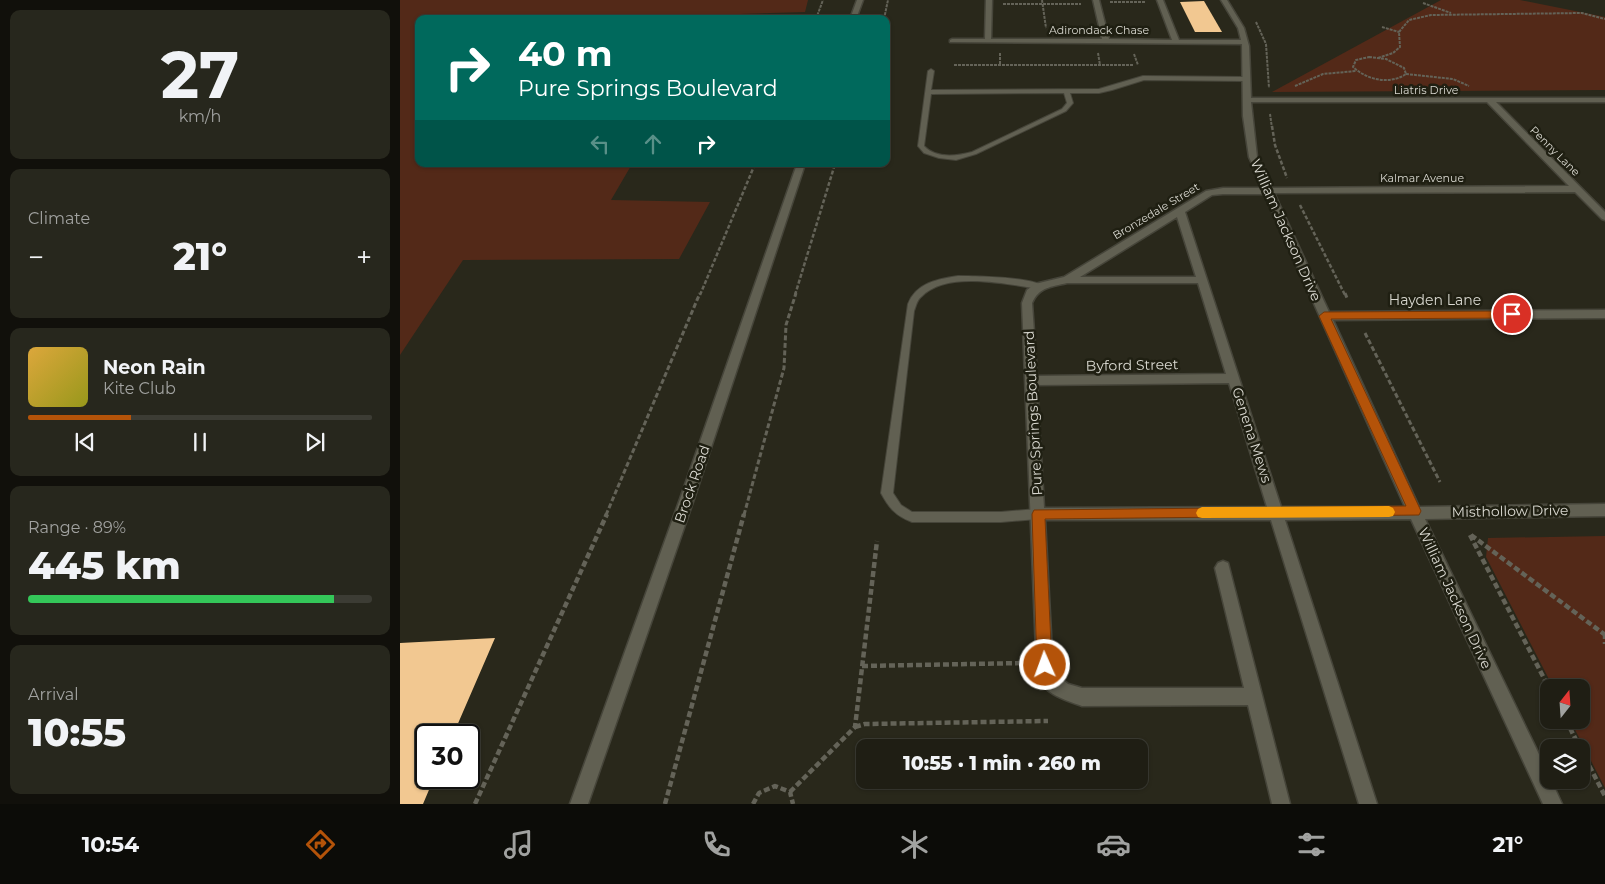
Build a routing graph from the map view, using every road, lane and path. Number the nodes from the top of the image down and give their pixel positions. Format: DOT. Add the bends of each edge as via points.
graph roads {
  1 [pos="824,0"];
  2 [pos="860,0"];
  3 [pos="888,0"];
  4 [pos="1042,0"];
  5 [pos="1224,0"];
  6 [pos="1157,1"];
  7 [pos="989,2"];
  8 [pos="1096,2"];
  9 [pos="1423,3"];
  10 [pos="1042,4"];
  11 [pos="1452,13"];
  12 [pos="818,15"];
  13 [pos="854,15"];
  14 [pos="885,15"];
  15 [pos="1605,18"];
  16 [pos="1382,27"];
  17 [pos="1399,32"];
  18 [pos="1106,40"];
  19 [pos="1176,40"];
  20 [pos="952,41"];
  21 [pos="988,41"];
  22 [pos="1048,41"];
  23 [pos="1245,42"];
  24 [pos="1378,58"];
  25 [pos="1146,65"];
  26 [pos="954,66"];
  27 [pos="931,71"];
  28 [pos="1356,71"];
  29 [pos="1406,74"];
  30 [pos="1247,79"];
  31 [pos="1289,89"];
  32 [pos="1475,89"];
  33 [pos="1066,91"];
  34 [pos="928,92"];
  35 [pos="1247,100"];
  36 [pos="1605,100"];
  37 [pos="1490,101"];
  38 [pos="1269,109"];
  39 [pos="753,167"];
  40 [pos="800,167"];
  41 [pos="834,167"];
  42 [pos="1287,178"];
  43 [pos="1577,188"];
  44 [pos="1267,191"];
  45 [pos="1298,201"];
  46 [pos="1180,210"];
  47 [pos="1605,217"];
  48 [pos="1067,280"];
  49 [pos="1203,280"];
  50 [pos="1039,286"];
  51 [pos="1346,298"];
  52 [pos="1605,314"];
  53 [pos="1324,316"];
  54 [pos="1365,333"];
  55 [pos="1234,378"];
  56 [pos="1031,381"];
  57 [pos="1440,482"];
  58 [pos="1605,510"];
  59 [pos="1414,511"];
  60 [pos="1277,512"];
  61 [pos="1038,514"];
  62 [pos="876,541"];
  63 [pos="1223,568"];
  64 [pos="1604,633"];
  65 [pos="1605,644"];
  66 [pos="1025,663"];
  67 [pos="862,666"];
  68 [pos="1544,679"];
  69 [pos="1255,696"];
  70 [pos="1048,721"];
  71 [pos="855,727"];
  72 [pos="1590,767"];
  73 [pos="790,792"];
  74 [pos="1605,796"];
  75 [pos="475,804"];
  76 [pos="579,804"];
  77 [pos="665,804"];
  78 [pos="752,804"];
  79 [pos="793,804"];
  80 [pos="1281,804"];
  81 [pos="1368,804"];
  82 [pos="1553,804"];
  1 -- 12 [label="path"];
  2 -- 13 [label="street"];
  3 -- 14 [label="path"];
  4 -- 10 [label="path"];
  5 -- 23 [label="street, William Jackson Drive" via="1241,28"];
  6 -- 8 [label="path"];
  6 -- 19 [label="street"];
  7 -- 10 [label="path"];
  7 -- 21 [label="street"];
  8 -- 10 [label="path"];
  8 -- 18 [label="street"];
  9 -- 11 [label="path"];
  10 -- 22 [label="path"];
  11 -- 15 [label="path" via="1582,13"];
  11 -- 17 [label="path" via="1418,17 1404,24"];
  16 -- 17 [label="path"];
  17 -- 24 [label="path" via="1402,39 1400,49"];
  18 -- 19 [label="street, Adirondack Chase"];
  18 -- 22 [label="street, Adirondack Chase"];
  19 -- 23 [label="street, Adirondack Chase"];
  20 -- 21 [label="street, Adirondack Chase"];
  21 -- 22 [label="street, Adirondack Chase"];
  23 -- 30 [label="street, William Jackson Drive"];
  24 -- 28 [label="path" via="1356,60 1353,63"];
  24 -- 29 [label="path" via="1399,64"];
  25 -- 26 [label="path"];
  27 -- 34 [label="lane"];
  28 -- 29 [label="path" via="1389,80"];
  28 -- 31 [label="path" via="1312,77"];
  29 -- 32 [label="path" via="1453,79"];
  30 -- 33 [label="lane" via="1142,78 1110,90"];
  30 -- 35 [label="street, William Jackson Drive"];
  33 -- 34 [label="lane"];
  33 -- 34 [label="lane" via="1070,103 1064,110 974,153 956,158 926,152 921,146"];
  35 -- 37 [label="street, Liatris Drive"];
  35 -- 44 [label="street, William Jackson Drive" via="1253,157"];
  36 -- 37 [label="street, Liatris Drive"];
  37 -- 43 [label="street, Penny Lane"];
  38 -- 42 [label="path" via="1275,145"];
  39 -- 75 [label="path" via="614,497"];
  40 -- 76 [label="street, Brock Road"];
  41 -- 77 [label="path" via="786,325 784,368"];
  43 -- 44 [label="street, Kalmar Avenue"];
  43 -- 47 [label="street, Penny Lane"];
  44 -- 46 [label="street, Bronzedale Street" via="1210,193"];
  44 -- 53 [label="street, William Jackson Drive"];
  45 -- 51 [label="path"];
  46 -- 48 [label="street, Bronzedale Street"];
  46 -- 49 [label="street, Genena Mews"];
  48 -- 49 [label="street"];
  48 -- 50 [label="street"];
  49 -- 55 [label="street, Genena Mews"];
  50 -- 56 [label="street, Pure Springs Boulevard" via="1030,294 1027,303"];
  50 -- 61 [label="lane" via="999,279 961,279 937,283 918,294 910,312 887,493 900,513 912,517"];
  52 -- 53 [label="street, Hayden Lane"];
  53 -- 59 [label="street, William Jackson Drive"];
  54 -- 57 [label="path"];
  55 -- 56 [label="street, Byford Street"];
  55 -- 60 [label="street, Genena Mews"];
  56 -- 61 [label="street, Pure Springs Boulevard"];
  58 -- 59 [label="street, Misthollow Drive"];
  59 -- 60 [label="street, Pure Springs Boulevard"];
  59 -- 82 [label="street, William Jackson Drive"];
  60 -- 61 [label="street, Pure Springs Boulevard"];
  60 -- 81 [label="street, Genena Mews"];
  61 -- 69 [label="street" via="1045,676 1063,691 1082,697"];
  62 -- 67 [label="path"];
  63 -- 69 [label="street"];
  64 -- 65 [label="path"];
  64 -- 68 [label="path" via="1470,535"];
  66 -- 67 [label="path"];
  67 -- 71 [label="path"];
  69 -- 80 [label="street"];
  70 -- 71 [label="path" via="865,724"];
  71 -- 73 [label="path"];
  72 -- 74 [label="path"];
  73 -- 78 [label="path" via="775,786 759,794"];
  73 -- 79 [label="path"];
}
